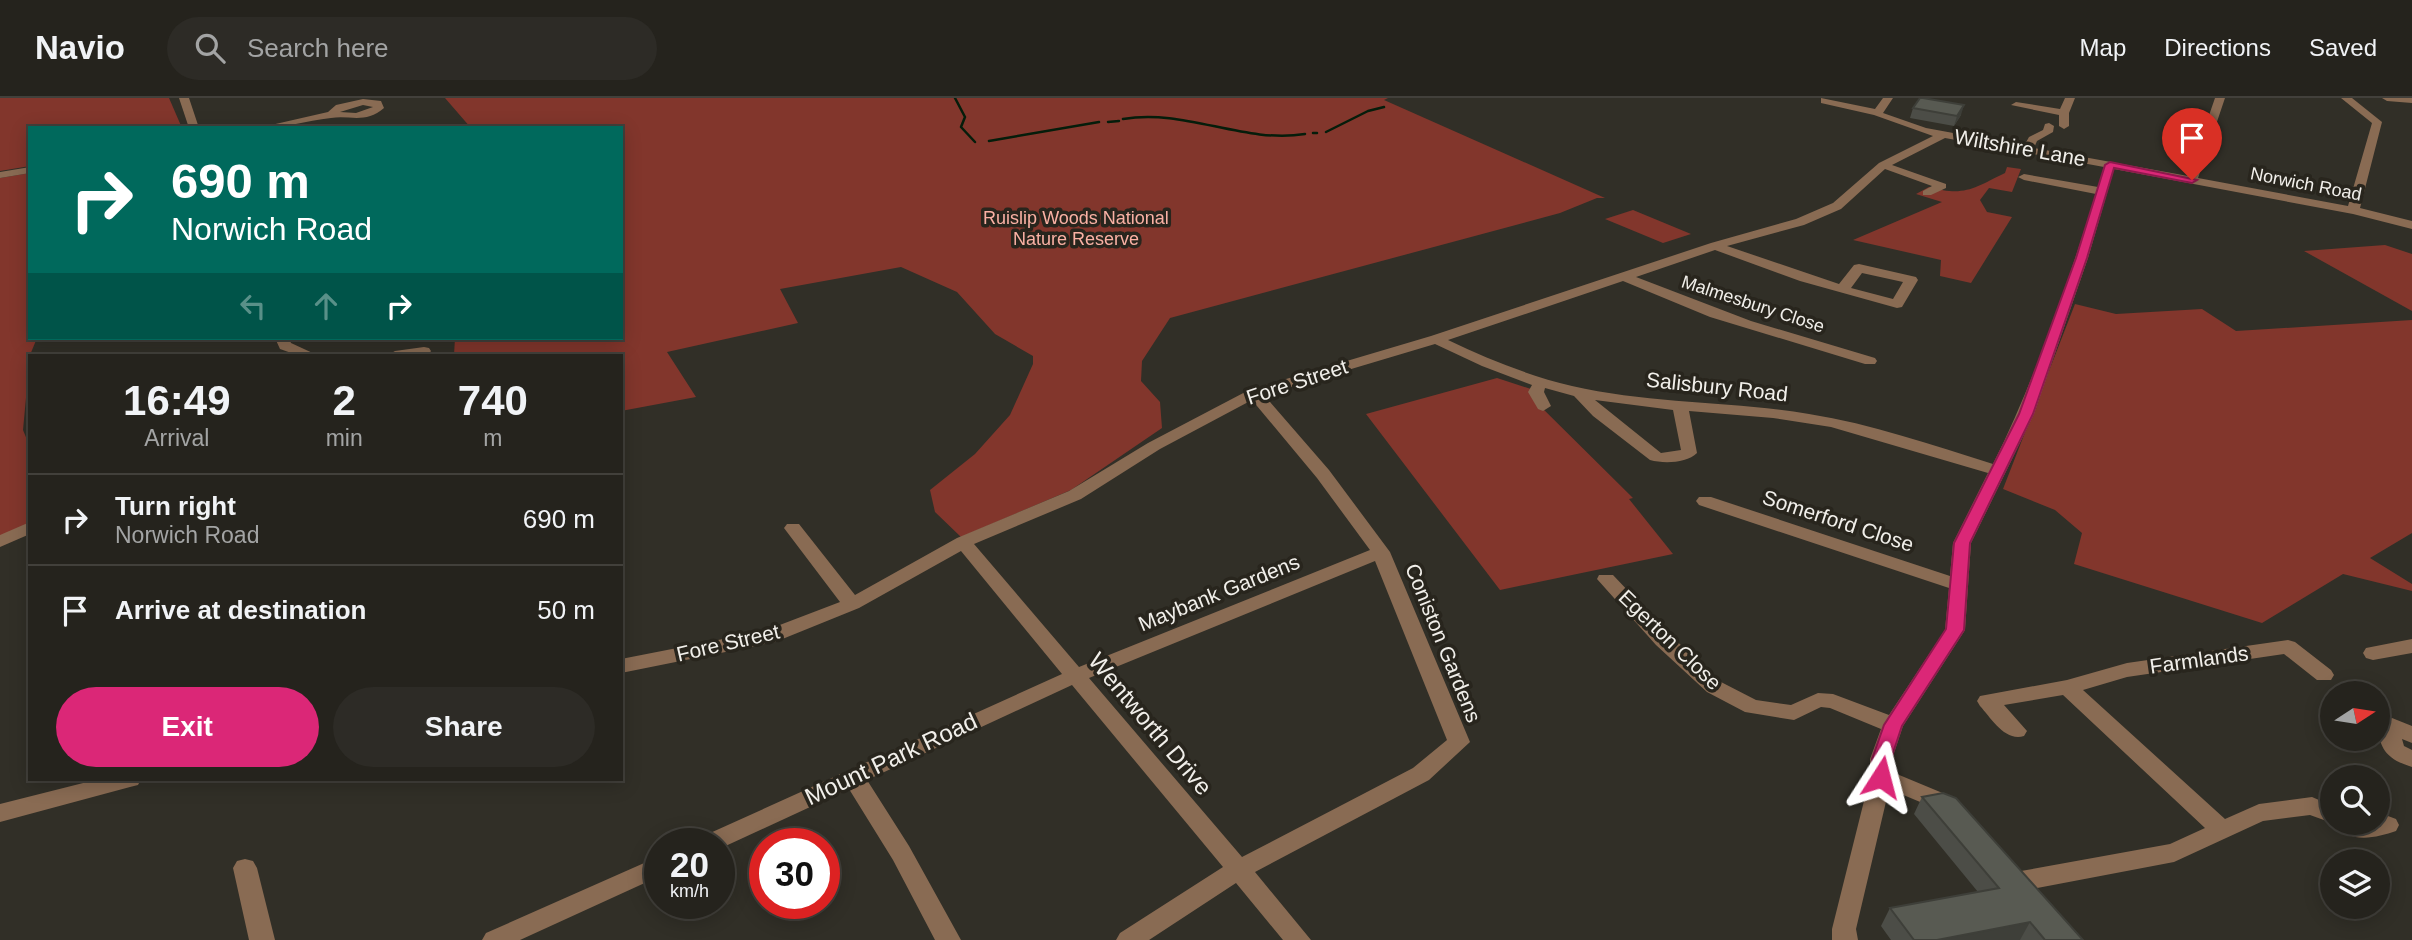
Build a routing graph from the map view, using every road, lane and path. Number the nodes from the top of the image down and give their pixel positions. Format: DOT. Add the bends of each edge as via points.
graph roads {
  1 [pos="184,98"];
  2 [pos="1826,98"];
  3 [pos="1888,98"];
  4 [pos="2070,98"];
  5 [pos="2220,98"];
  6 [pos="2346,98"];
  7 [pos="2387,98"];
  8 [pos="2412,100"];
  9 [pos="353,101"];
  10 [pos="2016,105"];
  11 [pos="1878,113"];
  12 [pos="2064,113"];
  13 [pos="334,114"];
  14 [pos="360,115"];
  15 [pos="193,126"];
  16 [pos="273,126"];
  17 [pos="367,126"];
  18 [pos="2049,126"];
  19 [pos="2064,126"];
  20 [pos="1943,135"];
  21 [pos="2028,150"];
  22 [pos="2110,165"];
  23 [pos="1883,166"];
  24 [pos="28,170"];
  25 [pos="0,175"];
  26 [pos="2024,177"];
  27 [pos="2192,180"];
  28 [pos="2100,191"];
  29 [pos="1927,193"];
  30 [pos="2353,211"];
  31 [pos="2412,225"];
  32 [pos="1716,246"];
  33 [pos="1625,277"];
  34 [pos="1842,290"];
  35 [pos="1436,339"];
  36 [pos="283,340"];
  37 [pos="424,351"];
  38 [pos="307,354"];
  39 [pos="402,354"];
  40 [pos="1870,360"];
  41 [pos="1540,383"];
  42 [pos="1579,392"];
  43 [pos="1254,393"];
  44 [pos="1543,406"];
  45 [pos="1680,406"];
  46 [pos="1996,470"];
  47 [pos="1705,501"];
  48 [pos="28,528"];
  49 [pos="793,528"];
  50 [pos="0,542"];
  51 [pos="963,542"];
  52 [pos="1381,552"];
  53 [pos="1606,579"];
  54 [pos="1958,585"];
  55 [pos="852,604"];
  56 [pos="2412,646"];
  57 [pos="2373,653"];
  58 [pos="623,666"];
  59 [pos="2324,675"];
  60 [pos="1075,676"];
  61 [pos="2067,687"];
  62 [pos="1893,725"];
  63 [pos="2015,732"];
  64 [pos="2412,735"];
  65 [pos="2412,759"];
  66 [pos="853,777"];
  67 [pos="1881,777"];
  68 [pos="116,781"];
  69 [pos="76,787"];
  70 [pos="2320,810"];
  71 [pos="0,813"];
  72 [pos="1966,818"];
  73 [pos="2222,830"];
  74 [pos="735,831"];
  75 [pos="2003,860"];
  76 [pos="245,868"];
  77 [pos="1239,869"];
  78 [pos="644,872"];
  79 [pos="2021,881"];
  80 [pos="2039,901"];
  81 [pos="262,940"];
  82 [pos="495,940"];
  83 [pos="948,940"];
  84 [pos="1129,940"];
  85 [pos="1298,940"];
  86 [pos="1845,940"];
  1 -- 15 [label="street"];
  2 -- 11 [label="street, Wiltshire Lane"];
  3 -- 11 [label="street"];
  4 -- 12 [label="street"];
  5 -- 27 [label="street"];
  6 -- 30 [label="street" via="2377,122"];
  7 -- 8 [label="street"];
  9 -- 13 [label="street"];
  9 -- 14 [label="street" via="379,105"];
  10 -- 12 [label="street"];
  11 -- 20 [label="street, Wiltshire Lane" via="1890,121"];
  12 -- 19 [label="street"];
  13 -- 14 [label="street"];
  13 -- 16 [label="street"];
  14 -- 17 [label="street"];
  18 -- 21 [label="street"];
  20 -- 21 [label="street, Wiltshire Lane"];
  20 -- 23 [label="street, Fore Street"];
  21 -- 22 [label="street, Wiltshire Lane"];
  22 -- 27 [label="street, Norwich Road"];
  22 -- 28 [label="street, Wiltshire Lane"];
  23 -- 29 [label="street" via="1942,186"];
  23 -- 32 [label="street, Fore Street" via="1826,212"];
  24 -- 25 [label="street"];
  26 -- 28 [label="street"];
  27 -- 30 [label="street, Norwich Road"];
  28 -- 46 [label="street, Wiltshire Lane" via="2082,258 2026,414"];
  30 -- 31 [label="street, Norwich Road"];
  32 -- 33 [label="street, Fore Street"];
  32 -- 34 [label="street"];
  33 -- 35 [label="street, Fore Street"];
  33 -- 40 [label="street, Malmesbury Close" via="1758,328"];
  35 -- 41 [label="street, Salisbury Road" via="1481,362"];
  35 -- 43 [label="street, Fore Street"];
  36 -- 38 [label="street" via="285,346"];
  37 -- 39 [label="street"];
  41 -- 42 [label="street, Salisbury Road"];
  41 -- 44 [label="street" via="1536,392"];
  42 -- 45 [label="street, Salisbury Road"];
  42 -- 45 [label="street" via="1656,457 1689,453"];
  43 -- 51 [label="street, Fore Street" via="1075,495"];
  43 -- 52 [label="street, Coniston Gardens"];
  45 -- 46 [label="street, Salisbury Road" via="1808,418"];
  46 -- 54 [label="street, Wiltshire Lane" via="1962,543"];
  47 -- 54 [label="street, Somerford Close"];
  48 -- 50 [label="street"];
  49 -- 55 [label="street"];
  51 -- 55 [label="street, Fore Street"];
  51 -- 60 [label="street, Wentworth Drive"];
  52 -- 60 [label="street, Maybank Gardens"];
  52 -- 77 [label="street, Coniston Gardens" via="1459,742 1421,774"];
  53 -- 62 [label="street, Egerton Close" via="1714,688 1752,707 1794,713 1818,700 1833,701"];
  54 -- 62 [label="street, Wiltshire Lane" via="1955,630"];
  55 -- 58 [label="street, Fore Street" via="768,637"];
  56 -- 57 [label="street"];
  59 -- 61 [label="street, Farmlands" via="2288,647 2127,670"];
  60 -- 66 [label="street, Mount Park Road"];
  60 -- 77 [label="street, Wentworth Drive"];
  61 -- 63 [label="street, Farmlands" via="1987,701"];
  61 -- 73 [label="street"];
  62 -- 67 [label="street, Wiltshire Lane" via="1881,759"];
  64 -- 65 [label="street" via="2387,724 2395,751"];
  66 -- 74 [label="street, Mount Park Road"];
  66 -- 83 [label="street"];
  67 -- 72 [label="street" via="1957,808"];
  67 -- 86 [label="street, Wiltshire Lane"];
  68 -- 69 [label="street"];
  69 -- 71 [label="street"];
  70 -- 73 [label="street" via="2312,806 2259,814"];
  73 -- 79 [label="street" via="2175,853"];
  75 -- 79 [label="street"];
  76 -- 81 [label="street"];
  77 -- 84 [label="street"];
  77 -- 85 [label="street, Wentworth Drive"];
  78 -- 82 [label="street"];
  79 -- 80 [label="street"];
}
